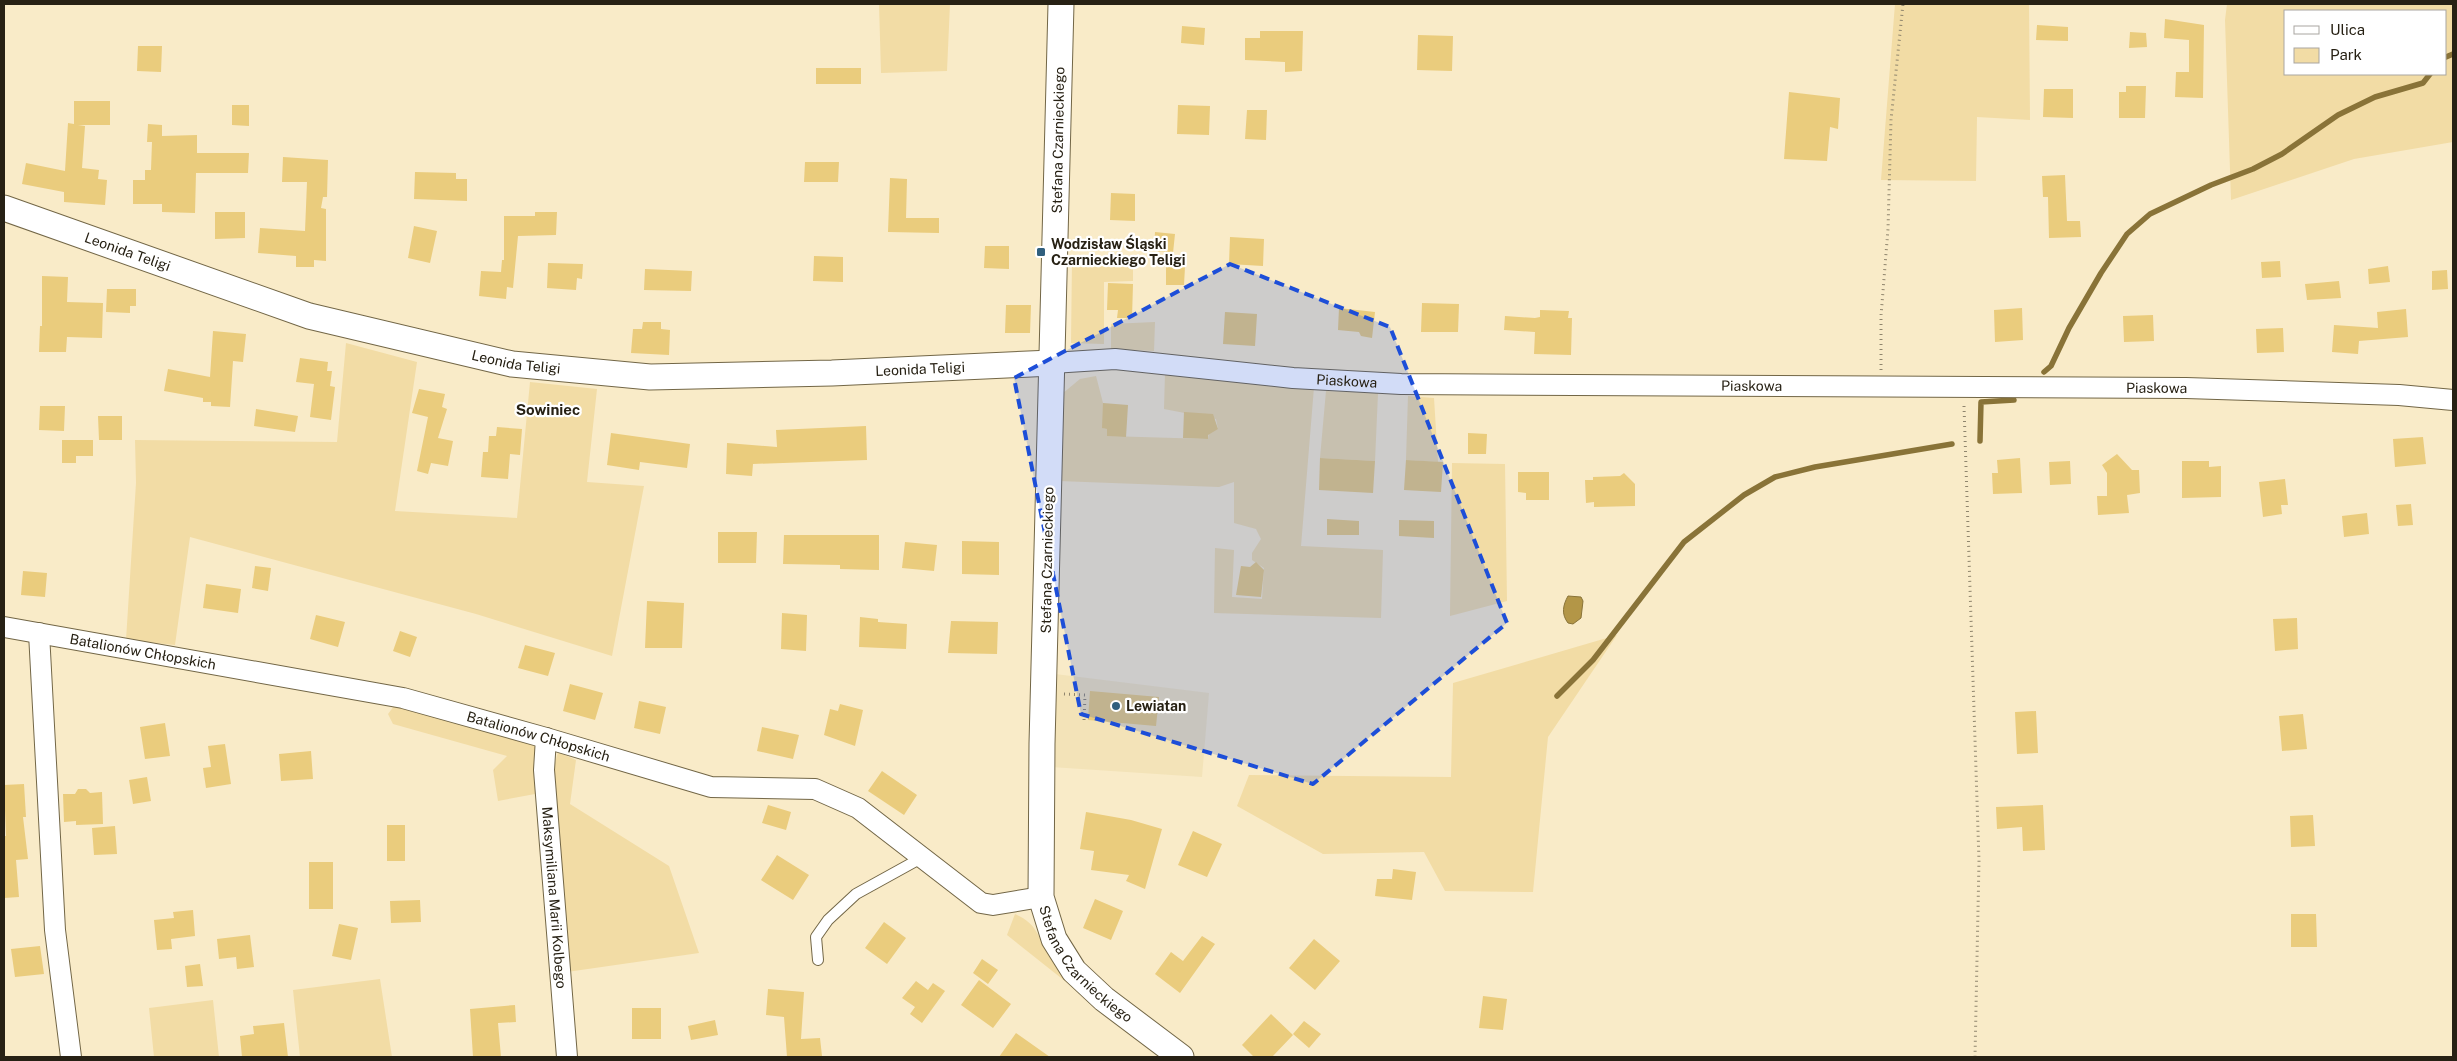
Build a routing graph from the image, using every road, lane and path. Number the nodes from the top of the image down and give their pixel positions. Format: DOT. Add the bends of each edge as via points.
graph roads {
  1 [pos="1061,4"];
  2 [pos="1903,4"];
  3 [pos="4,208"];
  4 [pos="1052,363"];
  5 [pos="1882,386"];
  6 [pos="1964,387"];
  7 [pos="2453,400"];
  8 [pos="4,627"];
  9 [pos="39,633"];
  10 [pos="1061,694"];
  11 [pos="1084,721"];
  12 [pos="546,738"];
  13 [pos="923,857"];
  14 [pos="1041,897"];
  15 [pos="818,960"];
  16 [pos="71,1057"];
  17 [pos="567,1057"];
  18 [pos="1181,1057"];
  19 [pos="1975,1057"];
  1 -- 4 [label="street, Stefana Czarnieckiego"];
  2 -- 5 [label="path" via="1891,120 1888,229 1881,316"];
  3 -- 4 [label="street, Leonida Teligi" via="309,316 512,364 650,377"];
  4 -- 5 [label="street, Piaskowa" via="1115,359 1293,378 1401,384"];
  4 -- 14 [label="street, Stefana Czarnieckiego"];
  5 -- 6 [label="street, Piaskowa"];
  6 -- 7 [label="street, Piaskowa" via="2186,388 2399,395"];
  6 -- 19 [label="path" via="1979,861"];
  8 -- 9 [label="street, Batalionów Chłopskich"];
  9 -- 12 [label="street, Batalionów Chłopskich" via="403,698"];
  9 -- 16 [label="street" via="56,930"];
  10 -- 11 [label="path" via="1085,695"];
  12 -- 13 [label="street, Batalionów Chłopskich" via="711,787 815,789 858,808"];
  12 -- 17 [label="street, Maksymiliana Marii Kolbego" via="544,770"];
  13 -- 14 [label="street, Batalionów Chłopskich" via="981,903"];
  13 -- 15 [label="lane" via="856,894 828,920 816,937"];
  14 -- 18 [label="street, Stefana Czarnieckiego" via="1054,939 1074,971"];
}
